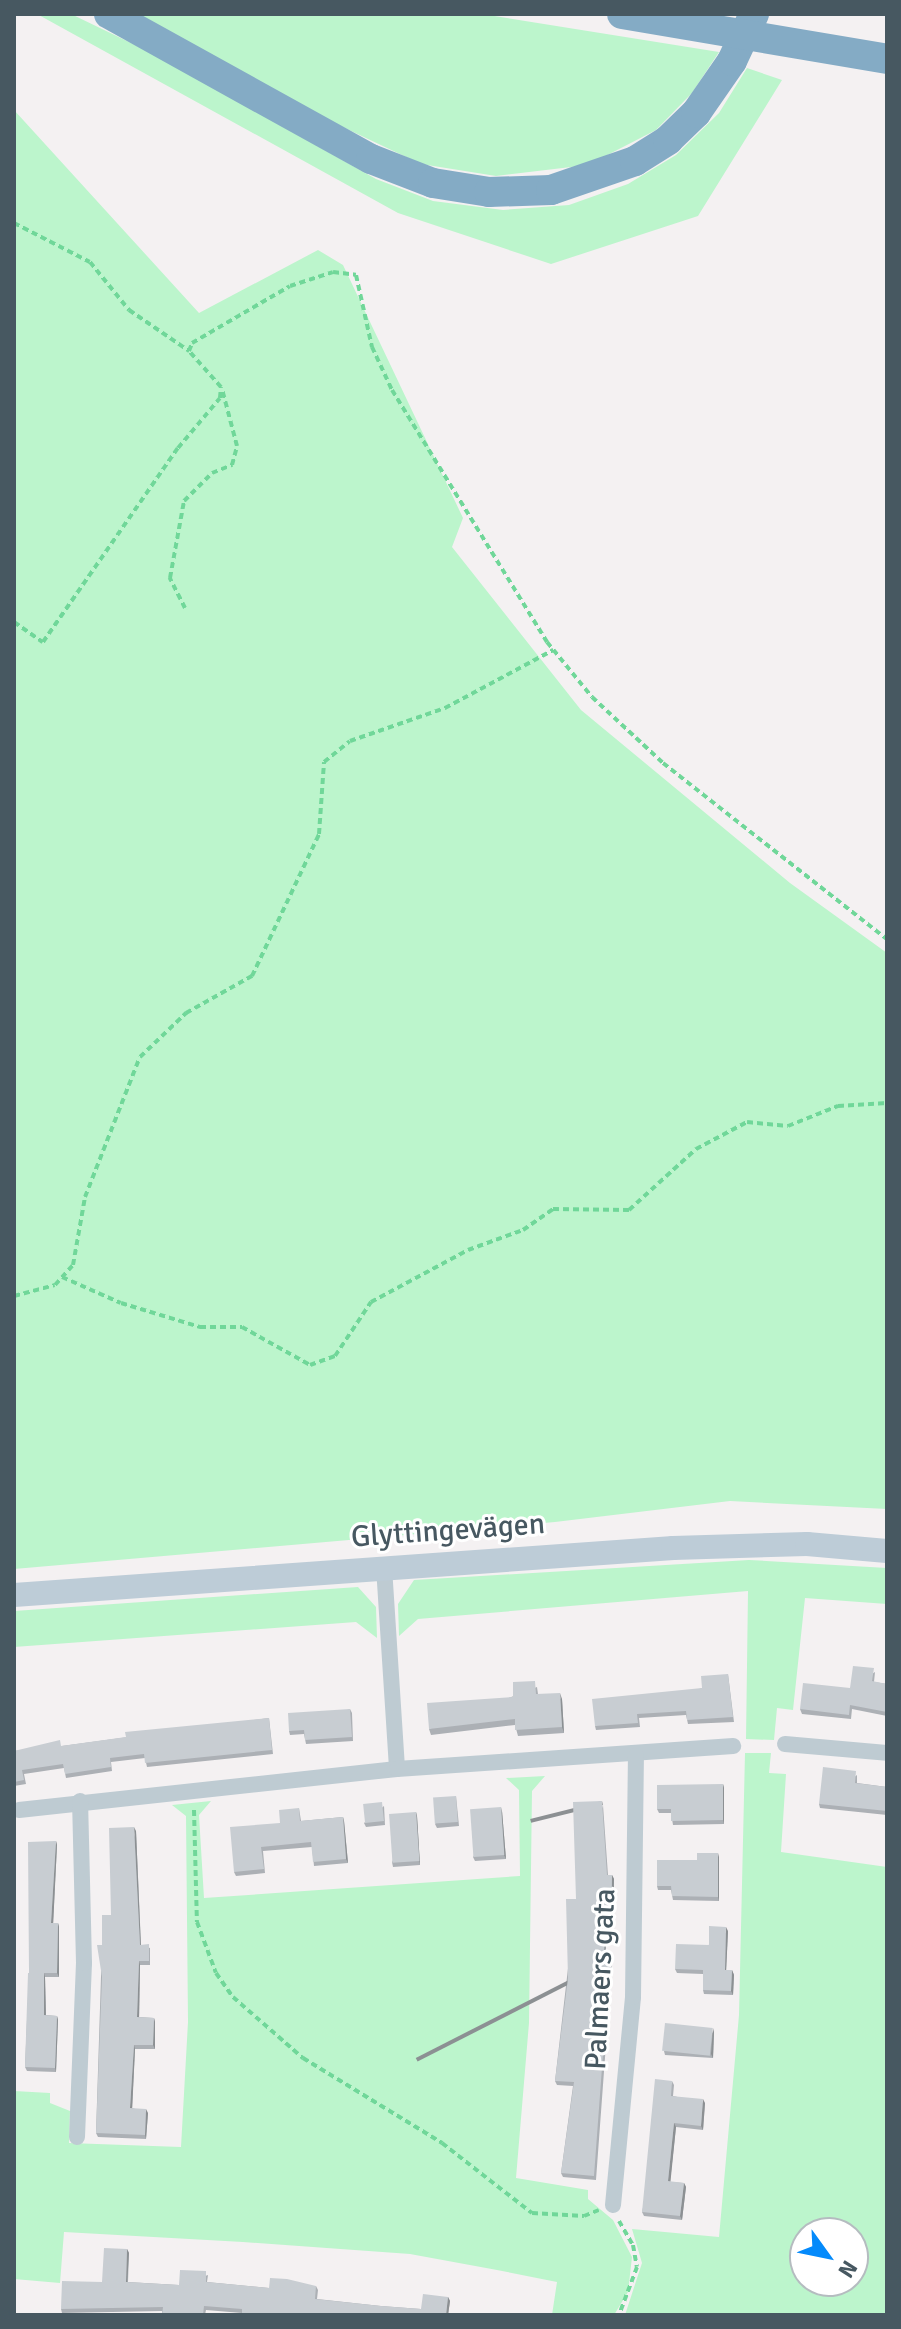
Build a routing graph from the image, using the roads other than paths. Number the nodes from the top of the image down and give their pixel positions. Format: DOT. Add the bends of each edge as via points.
graph roads {
  1 [pos="109,14"];
  2 [pos="622,14"];
  3 [pos="754,14"];
  4 [pos="887,59"];
  5 [pos="887,1551"];
  6 [pos="384,1567"];
  7 [pos="14,1595"];
  8 [pos="785,1744"];
  9 [pos="733,1746"];
  10 [pos="887,1753"];
  11 [pos="636,1756"];
  12 [pos="397,1769"];
  13 [pos="80,1801"];
  14 [pos="19,1810"];
  15 [pos="77,2137"];
  16 [pos="613,2205"];
  1 -- 3 [label="highway" via="330,137 433,183 489,192 551,190 635,161 668,140 696,113 732,61"];
  2 -- 4 [label="highway"];
  5 -- 6 [label="street, Glyttingevägen" via="807,1544 673,1548"];
  6 -- 7 [label="street, Glyttingevägen"];
  6 -- 12 [label="street"];
  8 -- 10 [label="street"];
  9 -- 11 [label="street"];
  11 -- 12 [label="street"];
  11 -- 16 [label="street, Palmaers gata" via="633,1997"];
  12 -- 13 [label="street"];
  13 -- 14 [label="street"];
  13 -- 15 [label="street" via="84,1963"];
}
